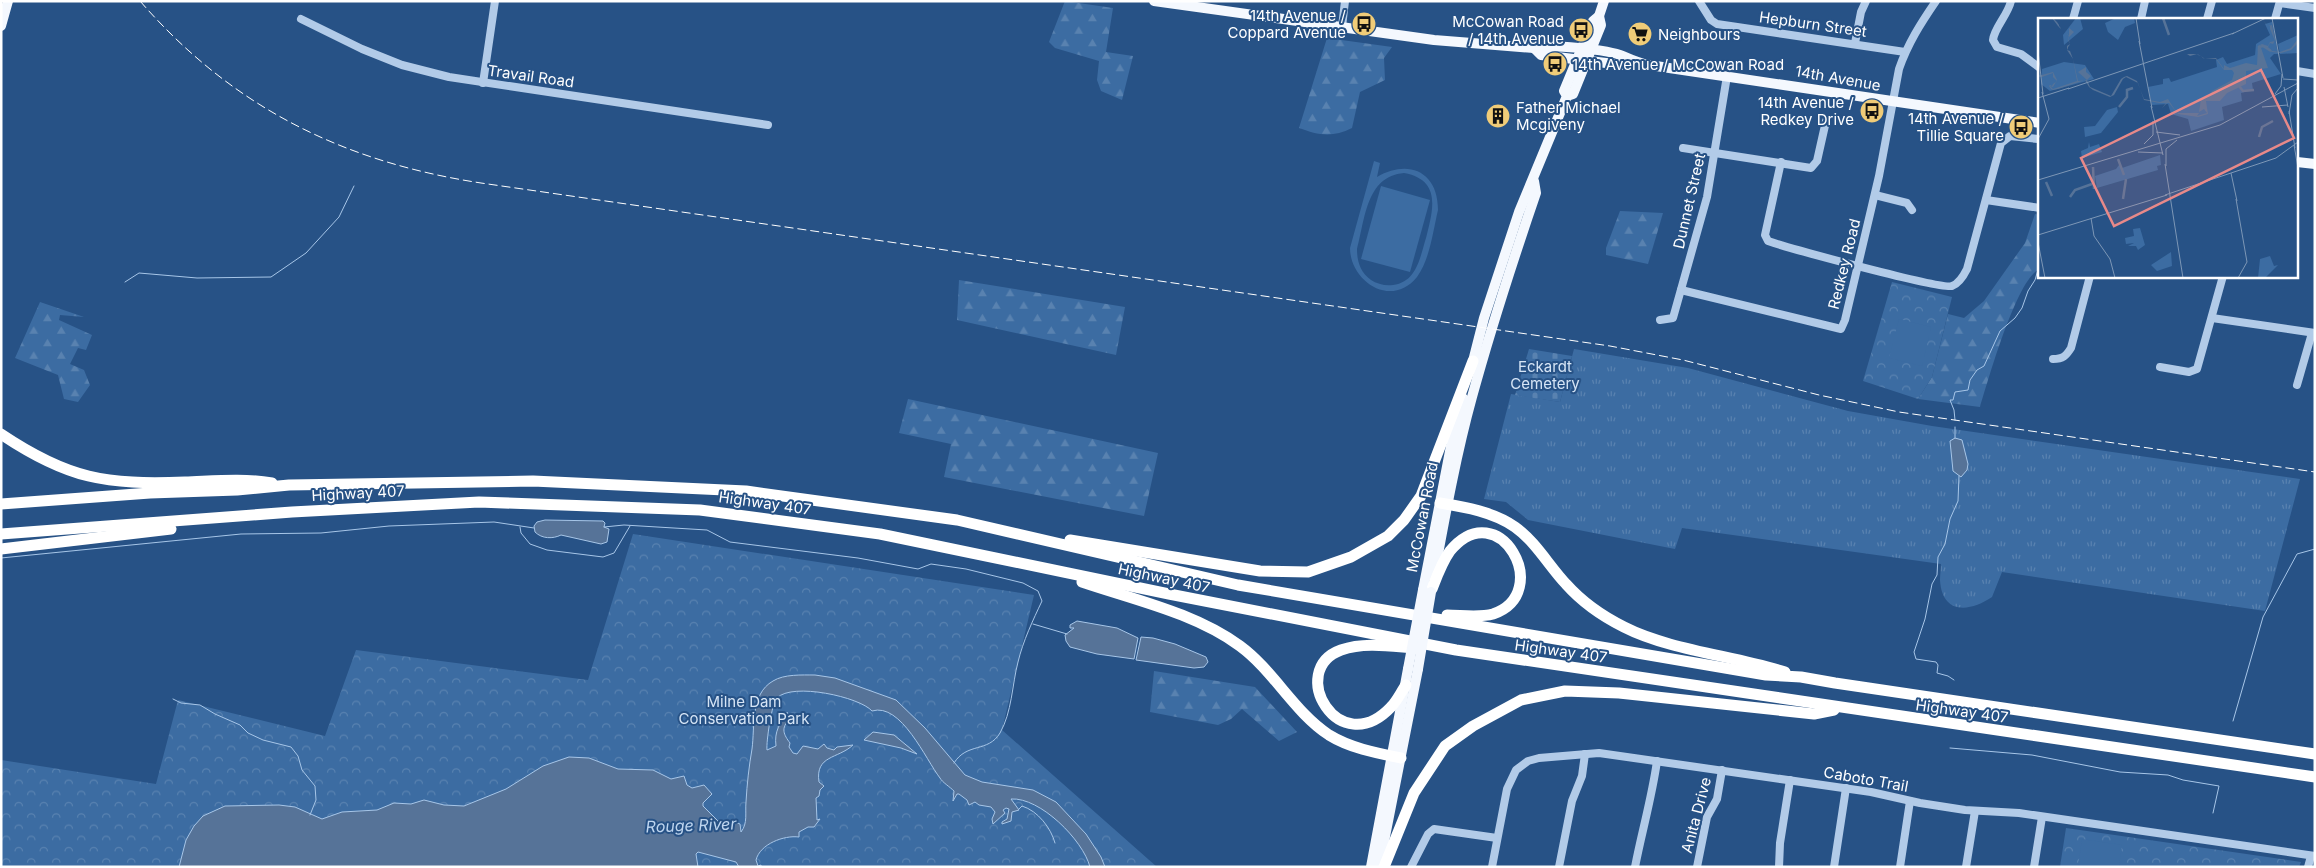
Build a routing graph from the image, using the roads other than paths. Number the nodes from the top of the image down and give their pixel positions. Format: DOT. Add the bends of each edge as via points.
graph roads {
  1 [pos="8,1"];
  2 [pos="495,1"];
  3 [pos="1154,1"];
  4 [pos="1345,1"];
  5 [pos="1604,1"];
  6 [pos="1699,1"];
  7 [pos="1866,1"];
  8 [pos="1936,1"];
  9 [pos="2011,1"];
  10 [pos="2078,1"];
  11 [pos="2145,1"];
  12 [pos="2212,1"];
  13 [pos="2280,2"];
  14 [pos="2315,8"];
  15 [pos="2073,18"];
  16 [pos="2141,18"];
  17 [pos="2207,18"];
  18 [pos="2275,18"];
  19 [pos="301,19"];
  20 [pos="1,26"];
  21 [pos="1342,27"];
  22 [pos="1855,43"];
  23 [pos="1905,52"];
  24 [pos="1584,55"];
  25 [pos="2038,67"];
  26 [pos="2298,71"];
  27 [pos="2315,74"];
  28 [pos="1727,76"];
  29 [pos="483,83"];
  30 [pos="1892,102"];
  31 [pos="1826,121"];
  32 [pos="2037,123"];
  33 [pos="768,124"];
  34 [pos="2035,139"];
  35 [pos="1683,148"];
  36 [pos="1714,152"];
  37 [pos="1781,162"];
  38 [pos="2298,162"];
  39 [pos="2315,164"];
  40 [pos="1534,181"];
  41 [pos="1875,195"];
  42 [pos="1986,200"];
  43 [pos="2038,208"];
  44 [pos="1912,210"];
  45 [pos="1858,264"];
  46 [pos="2089,278"];
  47 [pos="2223,278"];
  48 [pos="1682,290"];
  49 [pos="2212,318"];
  50 [pos="1660,320"];
  51 [pos="2313,333"];
  52 [pos="2053,359"];
  53 [pos="1473,360"];
  54 [pos="2160,367"];
  55 [pos="2297,385"];
  56 [pos="1,434"];
  57 [pos="289,485"];
  58 [pos="1443,503"];
  59 [pos="1,504"];
  60 [pos="252,516"];
  61 [pos="957,520"];
  62 [pos="1,534"];
  63 [pos="1,549"];
  64 [pos="1031,565"];
  65 [pos="1429,590"];
  66 [pos="1407,614"];
  67 [pos="1444,648"];
  68 [pos="1413,669"];
  69 [pos="1801,677"];
  70 [pos="1406,685"];
  71 [pos="1842,708"];
  72 [pos="1585,754"];
  73 [pos="2315,754"];
  74 [pos="1397,757"];
  75 [pos="1657,761"];
  76 [pos="1722,770"];
  77 [pos="2315,777"];
  78 [pos="1790,780"];
  79 [pos="1846,788"];
  80 [pos="1910,801"];
  81 [pos="1975,811"];
  82 [pos="2042,817"];
  83 [pos="1497,838"];
  84 [pos="2313,856"];
  85 [pos="1371,867"];
  86 [pos="1379,867"];
  87 [pos="1384,867"];
  88 [pos="1411,867"];
  89 [pos="1492,867"];
  90 [pos="1558,867"];
  91 [pos="1635,867"];
  92 [pos="1697,867"];
  93 [pos="1780,867"];
  94 [pos="1834,867"];
  95 [pos="1900,867"];
  96 [pos="1966,867"];
  97 [pos="2034,867"];
  98 [pos="2308,867"];
  1 -- 20 [label="main road"];
  2 -- 29 [label="street"];
  3 -- 21 [label="main road, 14th Avenue"];
  4 -- 21 [label="street"];
  5 -- 24 [label="main road, McCowan Road" via="1599,16 1601,25"];
  6 -- 22 [label="street, Hepburn Street" via="1717,24"];
  7 -- 22 [label="street"];
  8 -- 23 [label="street, Redkey Road"];
  9 -- 25 [label="street" via="1993,40 1997,47 2021,54"];
  10 -- 15 [label="street"];
  11 -- 16 [label="street"];
  12 -- 17 [label="street"];
  13 -- 14 [label="street"];
  13 -- 18 [label="street"];
  19 -- 29 [label="street, Travail Road" via="362,50 402,65"];
  21 -- 24 [label="main road, 14th Avenue" via="1434,40 1534,48 1541,55"];
  22 -- 23 [label="street, Hepburn Street"];
  23 -- 30 [label="street, Redkey Road"];
  24 -- 28 [label="main road, 14th Avenue" via="1622,64 1632,62"];
  24 -- 40 [label="main road, McCowan Road" via="1573,94 1567,96"];
  26 -- 27 [label="street"];
  28 -- 30 [label="main road, 14th Avenue"];
  28 -- 36 [label="street, Dunnet Street"];
  29 -- 33 [label="street, Travail Road"];
  30 -- 32 [label="main road, 14th Avenue"];
  30 -- 41 [label="street, Redkey Road"];
  31 -- 37 [label="street" via="1816,165 1806,168"];
  32 -- 34 [label="street"];
  34 -- 42 [label="street" via="2010,136 2004,139"];
  35 -- 36 [label="street"];
  36 -- 37 [label="street"];
  36 -- 48 [label="street, Dunnet Street" via="1705,204"];
  37 -- 45 [label="street" via="1766,239 1771,243"];
  38 -- 39 [label="main road"];
  40 -- 53 [label="main road, McCowan Road" via="1519,212"];
  40 -- 58 [label="main road, McCowan Road" via="1536,193 1496,312"];
  41 -- 44 [label="street" via="1907,203"];
  41 -- 45 [label="street, Redkey Road"];
  42 -- 43 [label="street"];
  42 -- 45 [label="street" via="1967,269 1952,286 1924,283"];
  45 -- 48 [label="street, Redkey Road" via="1845,320 1840,328"];
  46 -- 52 [label="street" via="2067,355"];
  47 -- 49 [label="street"];
  48 -- 50 [label="street, Dunnet Street" via="1673,318"];
  49 -- 51 [label="street"];
  49 -- 54 [label="street" via="2197,368 2189,372"];
  51 -- 55 [label="street"];
  53 -- 58 [label="main road, McCowan Road" via="1451,446"];
  53 -- 61 [label="highway" via="1429,480 1404,520 1388,536 1351,557 1308,572 1260,571"];
  56 -- 57 [label="highway" via="65,470 116,482 250,479"];
  57 -- 59 [label="highway, Highway 407"];
  57 -- 61 [label="highway, Highway 407" via="534,481 746,492"];
  58 -- 65 [label="main road, McCowan Road"];
  58 -- 69 [label="highway" via="1495,516 1516,528 1589,606 1624,627 1649,637"];
  60 -- 62 [label="highway, Highway 407"];
  60 -- 63 [label="highway"];
  60 -- 64 [label="highway, Highway 407" via="479,502 700,510 880,534"];
  61 -- 66 [label="highway, Highway 407" via="1238,586"];
  64 -- 67 [label="highway, Highway 407"];
  64 -- 74 [label="highway" via="1168,611 1214,630 1241,647 1328,734 1354,747"];
  65 -- 66 [label="highway" via="1449,553 1472,534 1488,532 1506,543 1517,556 1521,581 1511,603 1493,614"];
  65 -- 68 [label="main road, McCowan Road, bridge"];
  66 -- 69 [label="highway, Highway 407" via="1766,675"];
  67 -- 70 [label="highway" via="1358,646 1339,651 1327,658 1317,685 1328,711 1343,723 1359,725 1379,717 1392,707"];
  67 -- 71 [label="highway, Highway 407"];
  68 -- 70 [label="main road, McCowan Road"];
  68 -- 74 [label="main road, McCowan Road"];
  69 -- 73 [label="highway, Highway 407"];
  70 -- 74 [label="main road, McCowan Road"];
  71 -- 77 [label="highway, Highway 407"];
  71 -- 87 [label="highway" via="1814,714 1619,692 1565,691 1521,700 1473,726 1445,746 1414,793"];
  72 -- 75 [label="street, Caboto Trail"];
  72 -- 83 [label="street, Caboto Trail" via="1533,759 1516,770 1508,784"];
  72 -- 90 [label="street"];
  74 -- 85 [label="main road, McCowan Road"];
  74 -- 86 [label="main road, McCowan Road"];
  75 -- 76 [label="street, Caboto Trail"];
  75 -- 91 [label="street"];
  76 -- 78 [label="street, Caboto Trail"];
  76 -- 92 [label="street, Anita Drive" via="1717,799 1707,817"];
  78 -- 79 [label="street, Caboto Trail"];
  78 -- 93 [label="street" via="1780,843"];
  79 -- 80 [label="street, Caboto Trail"];
  79 -- 94 [label="street"];
  80 -- 81 [label="street, Caboto Trail"];
  80 -- 95 [label="street"];
  81 -- 82 [label="street, Caboto Trail"];
  81 -- 96 [label="street"];
  82 -- 84 [label="street, Caboto Trail"];
  82 -- 97 [label="street"];
  83 -- 88 [label="street" via="1434,829 1428,834"];
  83 -- 89 [label="street, Caboto Trail"];
  84 -- 98 [label="street"];
}
